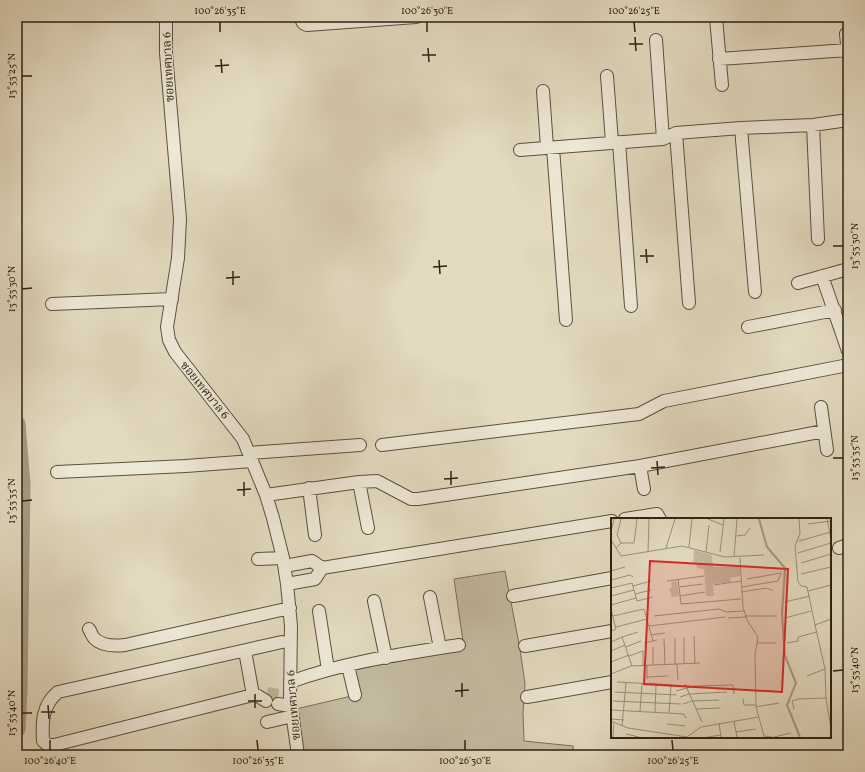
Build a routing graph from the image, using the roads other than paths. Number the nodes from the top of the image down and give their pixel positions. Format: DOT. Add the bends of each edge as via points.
graph roads {
  1 [pos="166,17"];
  2 [pos="301,17"];
  3 [pos="416,17"];
  4 [pos="716,18"];
  5 [pos="348,19"];
  6 [pos="846,34"];
  7 [pos="656,40"];
  8 [pos="848,51"];
  9 [pos="719,59"];
  10 [pos="607,76"];
  11 [pos="722,85"];
  12 [pos="543,91"];
  13 [pos="848,120"];
  14 [pos="813,125"];
  15 [pos="741,128"];
  16 [pos="676,132"];
  17 [pos="663,139"];
  18 [pos="615,142"];
  19 [pos="550,147"];
  20 [pos="520,150"];
  21 [pos="818,238"];
  22 [pos="848,269"];
  23 [pos="822,276"];
  24 [pos="798,283"];
  25 [pos="755,292"];
  26 [pos="172,299"];
  27 [pos="689,303"];
  28 [pos="52,304"];
  29 [pos="631,306"];
  30 [pos="835,310"];
  31 [pos="566,320"];
  32 [pos="844,326"];
  33 [pos="748,327"];
  34 [pos="848,351"];
  35 [pos="848,365"];
  36 [pos="821,408"];
  37 [pos="824,432"];
  38 [pos="360,445"];
  39 [pos="382,445"];
  40 [pos="827,450"];
  41 [pos="251,457"];
  42 [pos="640,466"];
  43 [pos="57,472"];
  44 [pos="359,482"];
  45 [pos="309,488"];
  46 [pos="644,489"];
  47 [pos="266,494"];
  48 [pos="631,518"];
  49 [pos="659,518"];
  50 [pos="611,521"];
  51 [pos="368,528"];
  52 [pos="315,535"];
  53 [pos="258,559"];
  54 [pos="284,562"];
  55 [pos="322,568"];
  56 [pos="611,578"];
  57 [pos="287,584"];
  58 [pos="513,596"];
  59 [pos="430,597"];
  60 [pos="374,601"];
  61 [pos="290,608"];
  62 [pos="319,611"];
  63 [pos="89,629"];
  64 [pos="611,631"];
  65 [pos="282,642"];
  66 [pos="459,645"];
  67 [pos="526,646"];
  68 [pos="440,648"];
  69 [pos="245,651"];
  70 [pos="386,658"];
  71 [pos="348,666"];
  72 [pos="328,670"];
  73 [pos="290,682"];
  74 [pos="611,682"];
  75 [pos="355,695"];
  76 [pos="527,696"];
  77 [pos="267,697"];
  78 [pos="291,707"];
  79 [pos="267,722"];
  80 [pos="298,755"];
  1 -- 26 [label="street, ซอยเทศบาล 6" via="166,53 180,219"];
  2 -- 5 [label="street" via="302,22 307,25"];
  3 -- 5 [label="street"];
  4 -- 9 [label="street"];
  6 -- 8 [label="street"];
  7 -- 17 [label="street"];
  8 -- 9 [label="street"];
  9 -- 11 [label="street"];
  10 -- 18 [label="street"];
  12 -- 19 [label="street"];
  13 -- 14 [label="street"];
  14 -- 15 [label="street"];
  14 -- 21 [label="street"];
  15 -- 16 [label="street"];
  15 -- 25 [label="street"];
  16 -- 17 [label="street"];
  16 -- 27 [label="street"];
  17 -- 18 [label="street"];
  18 -- 19 [label="street"];
  18 -- 29 [label="street"];
  19 -- 20 [label="street"];
  19 -- 31 [label="street"];
  22 -- 23 [label="street"];
  23 -- 24 [label="street"];
  23 -- 30 [label="street"];
  26 -- 28 [label="street"];
  26 -- 41 [label="street, ซอยเทศบาล 6" via="167,334 175,352 234,426"];
  30 -- 32 [label="street"];
  30 -- 33 [label="street"];
  32 -- 34 [label="street"];
  35 -- 39 [label="street" via="664,401 639,414"];
  36 -- 37 [label="street"];
  37 -- 40 [label="street"];
  37 -- 42 [label="street"];
  38 -- 41 [label="street"];
  41 -- 43 [label="street" via="186,466"];
  41 -- 47 [label="street, ซอยเทศบาล 6"];
  42 -- 44 [label="street" via="418,499 410,499 377,481"];
  42 -- 46 [label="street"];
  44 -- 45 [label="street"];
  44 -- 51 [label="street"];
  45 -- 47 [label="street"];
  45 -- 52 [label="street"];
  47 -- 54 [label="street, ซอยเทศบาล 6"];
  48 -- 49 [label="street" via="657,514"];
  50 -- 55 [label="street"];
  53 -- 54 [label="street"];
  54 -- 55 [label="street" via="312,562"];
  54 -- 57 [label="street, ซอยเทศบาล 6"];
  55 -- 57 [label="street" via="315,579"];
  56 -- 58 [label="street"];
  57 -- 61 [label="street, ซอยเทศบาล 6"];
  59 -- 68 [label="street"];
  60 -- 70 [label="street"];
  61 -- 63 [label="street" via="125,645 114,646 94,639"];
  61 -- 73 [label="street, ซอยเทศบาล 6"];
  62 -- 72 [label="street"];
  64 -- 67 [label="street"];
  65 -- 69 [label="street"];
  66 -- 68 [label="street"];
  68 -- 70 [label="street"];
  69 -- 77 [label="street"];
  69 -- 77 [label="street" via="58,692 50,698 46,707 42,722 43,741 48,745 54,745"];
  70 -- 71 [label="street"];
  71 -- 72 [label="street"];
  71 -- 75 [label="street"];
  72 -- 73 [label="street"];
  73 -- 78 [label="street, ซอยเทศบาล 6"];
  74 -- 76 [label="street"];
  77 -- 78 [label="street"];
  78 -- 79 [label="street"];
  78 -- 80 [label="street, ซอยเทศบาล 6"];
}
